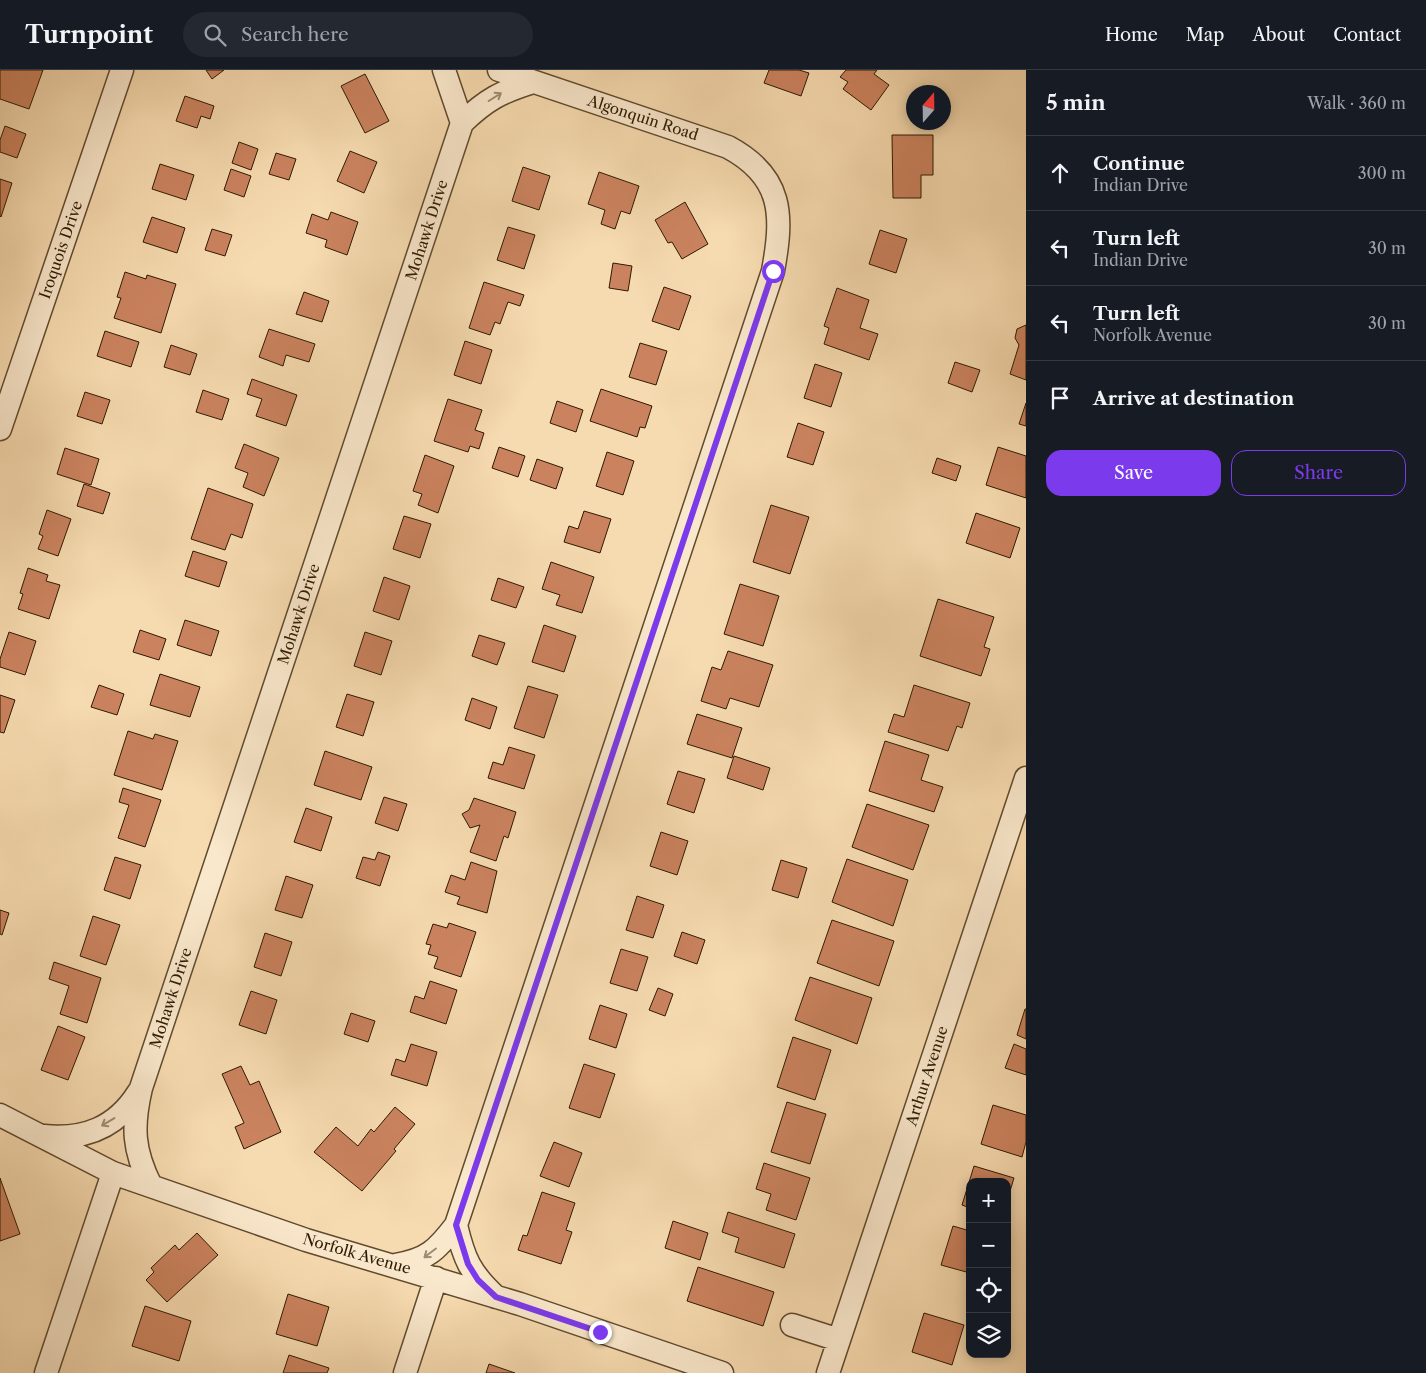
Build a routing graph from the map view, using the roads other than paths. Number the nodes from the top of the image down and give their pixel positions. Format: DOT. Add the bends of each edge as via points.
graph roads {
  1 [pos="122,70"];
  2 [pos="444,70"];
  3 [pos="500,70"];
  4 [pos="533,82"];
  5 [pos="462,123"];
  6 [pos="0,429"];
  7 [pos="1026,778"];
  8 [pos="141,1088"];
  9 [pos="0,1115"];
  10 [pos="40,1136"];
  11 [pos="113,1174"];
  12 [pos="151,1186"];
  13 [pos="456,1225"];
  14 [pos="395,1265"];
  15 [pos="436,1278"];
  16 [pos="496,1297"];
  17 [pos="792,1325"];
  18 [pos="838,1340"];
  19 [pos="46,1373"];
  20 [pos="405,1373"];
  21 [pos="722,1373"];
  22 [pos="828,1373"];
  1 -- 6 [label="street, Iroquois Drive"];
  2 -- 5 [label="street"];
  3 -- 4 [label="street, Algonquin Road"];
  5 -- 4 [label="street, Mohawk Drive, one-way" via="503,91"];
  4 -- 13 [label="street, Algonquin Road" via="728,147 745,156 759,169 771,189 780,225 773,271"];
  5 -- 8 [label="street, Mohawk Drive"];
  7 -- 18 [label="street, Arthur Avenue"];
  8 -- 10 [label="street, one-way" via="128,1109 108,1124 84,1135"];
  8 -- 12 [label="street, Mohawk Drive" via="135,1142 140,1164"];
  9 -- 10 [label="street, Norfolk Avenue"];
  10 -- 11 [label="street, Norfolk Avenue"];
  11 -- 12 [label="street, Norfolk Avenue"];
  11 -- 19 [label="street"];
  12 -- 14 [label="street, Norfolk Avenue" via="306,1240"];
  13 -- 14 [label="street, one-way" via="430,1254 416,1262"];
  13 -- 16 [label="street" via="468,1264 478,1280"];
  14 -- 15 [label="street, Norfolk Avenue"];
  15 -- 16 [label="street, Norfolk Avenue"];
  15 -- 20 [label="street"];
  16 -- 21 [label="street, Norfolk Avenue"];
  17 -- 18 [label="street"];
  18 -- 22 [label="street, Arthur Avenue"];
}
